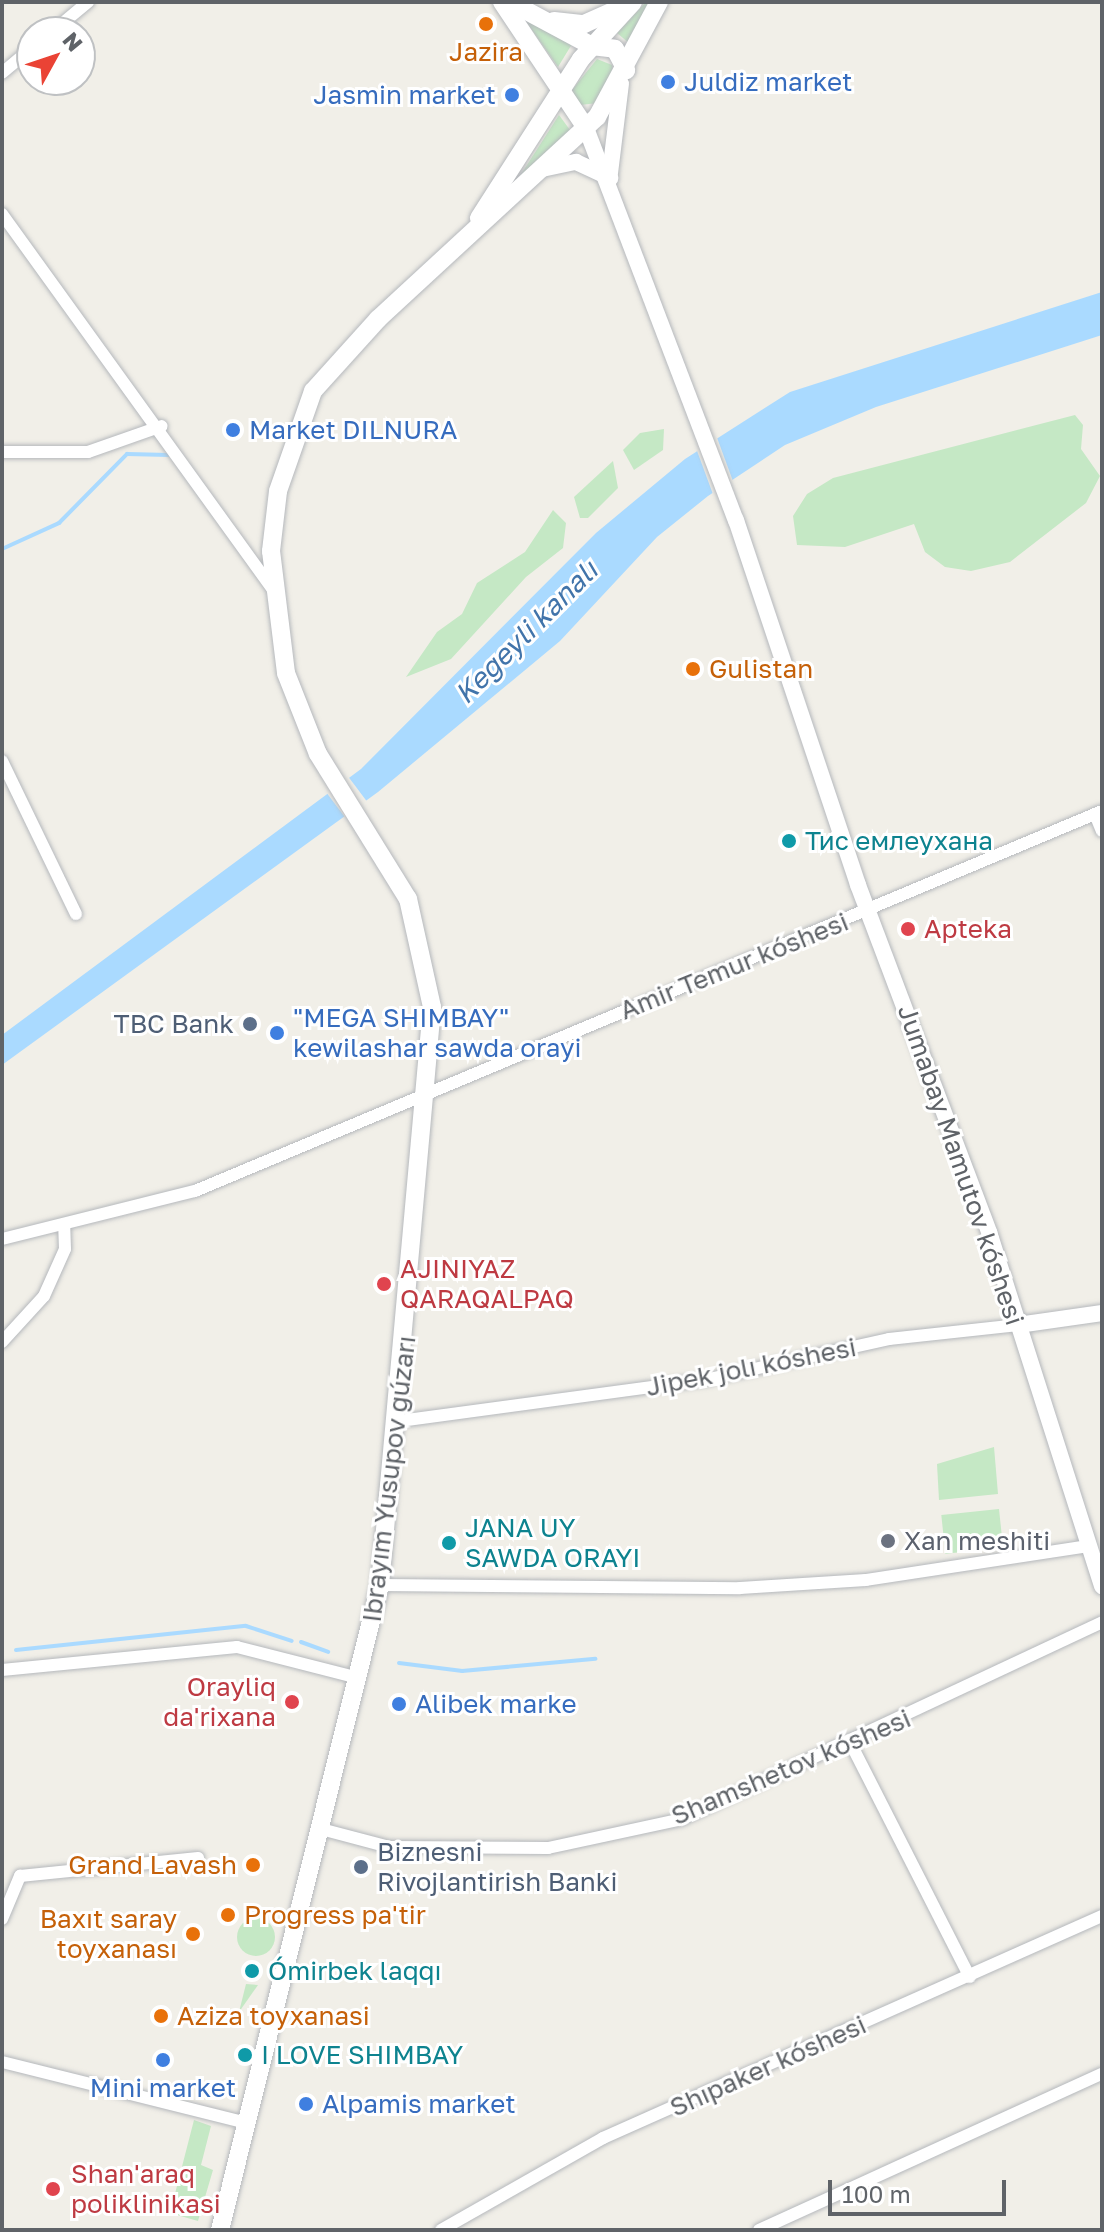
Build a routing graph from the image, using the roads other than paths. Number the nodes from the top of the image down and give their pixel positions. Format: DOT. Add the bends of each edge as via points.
graph roads {
  1 [pos="88,2"];
  2 [pos="502,2"];
  3 [pos="510,2"];
  4 [pos="631,2"];
  5 [pos="659,2"];
  6 [pos="71,16"];
  7 [pos="538,18"];
  8 [pos="592,46"];
  9 [pos="623,77"];
  10 [pos="562,91"];
  11 [pos="586,128"];
  12 [pos="542,169"];
  13 [pos="611,178"];
  14 [pos="2,214"];
  15 [pos="468,234"];
  16 [pos="162,426"];
  17 [pos="2,452"];
  18 [pos="273,590"];
  19 [pos="2,761"];
  20 [pos="1099,812"];
  21 [pos="1102,831"];
  22 [pos="868,912"];
  23 [pos="76,914"];
  24 [pos="429,1096"];
  25 [pos="64,1224"];
  26 [pos="2,1239"];
  27 [pos="1102,1313"];
  28 [pos="1018,1325"];
  29 [pos="2,1342"];
  30 [pos="400,1421"];
  31 [pos="1087,1546"];
  32 [pos="380,1585"];
  33 [pos="1102,1586"];
  34 [pos="1102,1622"];
  35 [pos="2,1670"];
  36 [pos="359,1678"];
  37 [pos="849,1740"];
  38 [pos="321,1829"];
  39 [pos="198,1858"];
  40 [pos="1102,1916"];
  41 [pos="2,1919"];
  42 [pos="970,1977"];
  43 [pos="2,2062"];
  44 [pos="1102,2074"];
  45 [pos="247,2123"];
  46 [pos="447,2228"];
  47 [pos="220,2230"];
  48 [pos="759,2230"];
  1 -- 6 [label="street"];
  2 -- 10 [label="main road"];
  3 -- 7 [label="main road"];
  4 -- 7 [label="main road" via="584,24"];
  4 -- 8 [label="main road"];
  5 -- 9 [label="main road"];
  7 -- 8 [label="main road"];
  8 -- 9 [label="main road" via="615,49"];
  8 -- 10 [label="main road"];
  9 -- 11 [label="main road"];
  9 -- 13 [label="street"];
  10 -- 11 [label="main road"];
  10 -- 15 [label="main road"];
  11 -- 12 [label="main road"];
  11 -- 13 [label="street, Jumabay Mamutov kóshesi"];
  12 -- 13 [label="street" via="576,162"];
  12 -- 15 [label="main road"];
  13 -- 22 [label="street, Jumabay Mamutov kóshesi" via="736,520"];
  14 -- 16 [label="street"];
  15 -- 18 [label="main road, Ibrayım Yusupov gúzarı" via="313,391 278,491"];
  16 -- 17 [label="street" via="88,452"];
  16 -- 18 [label="street"];
  18 -- 24 [label="main road, Ibrayım Yusupov gúzarı" via="286,673 328,773 364,821 417,931 432,1007"];
  19 -- 23 [label="street"];
  20 -- 21 [label="street"];
  20 -- 22 [label="street, Amir Temur kóshesi"];
  22 -- 24 [label="street, Amir Temur kóshesi"];
  22 -- 28 [label="street, Jumabay Mamutov kóshesi"];
  24 -- 25 [label="street, Amir Temur kóshesi" via="195,1191"];
  24 -- 30 [label="main road, Ibrayım Yusupov gúzarı"];
  25 -- 26 [label="street, Amir Temur kóshesi"];
  25 -- 29 [label="street" via="65,1249 44,1296"];
  27 -- 28 [label="street, Jipek jolı kóshesi"];
  28 -- 30 [label="street, Jipek jolı kóshesi" via="889,1339 709,1379"];
  28 -- 31 [label="street, Jumabay Mamutov kóshesi"];
  30 -- 32 [label="main road, Ibrayım Yusupov gúzarı"];
  31 -- 32 [label="street" via="866,1580 740,1588"];
  31 -- 33 [label="street, Jumabay Mamutov kóshesi"];
  32 -- 36 [label="main road, Ibrayım Yusupov gúzarı"];
  34 -- 37 [label="street, Shamshetov kóshesi"];
  35 -- 36 [label="street" via="237,1647"];
  36 -- 38 [label="main road, Ibrayım Yusupov gúzarı"];
  37 -- 38 [label="street, Shamshetov kóshesi" via="682,1819 548,1848 389,1847"];
  37 -- 42 [label="street"];
  38 -- 45 [label="main road, Ibrayım Yusupov gúzarı"];
  39 -- 41 [label="street" via="20,1876"];
  40 -- 42 [label="street, Shıpaker kóshesi"];
  42 -- 46 [label="street, Shıpaker kóshesi" via="603,2138"];
  43 -- 45 [label="street"];
  44 -- 48 [label="street"];
  45 -- 47 [label="main road, Ibrayım Yusupov gúzarı"];
}
